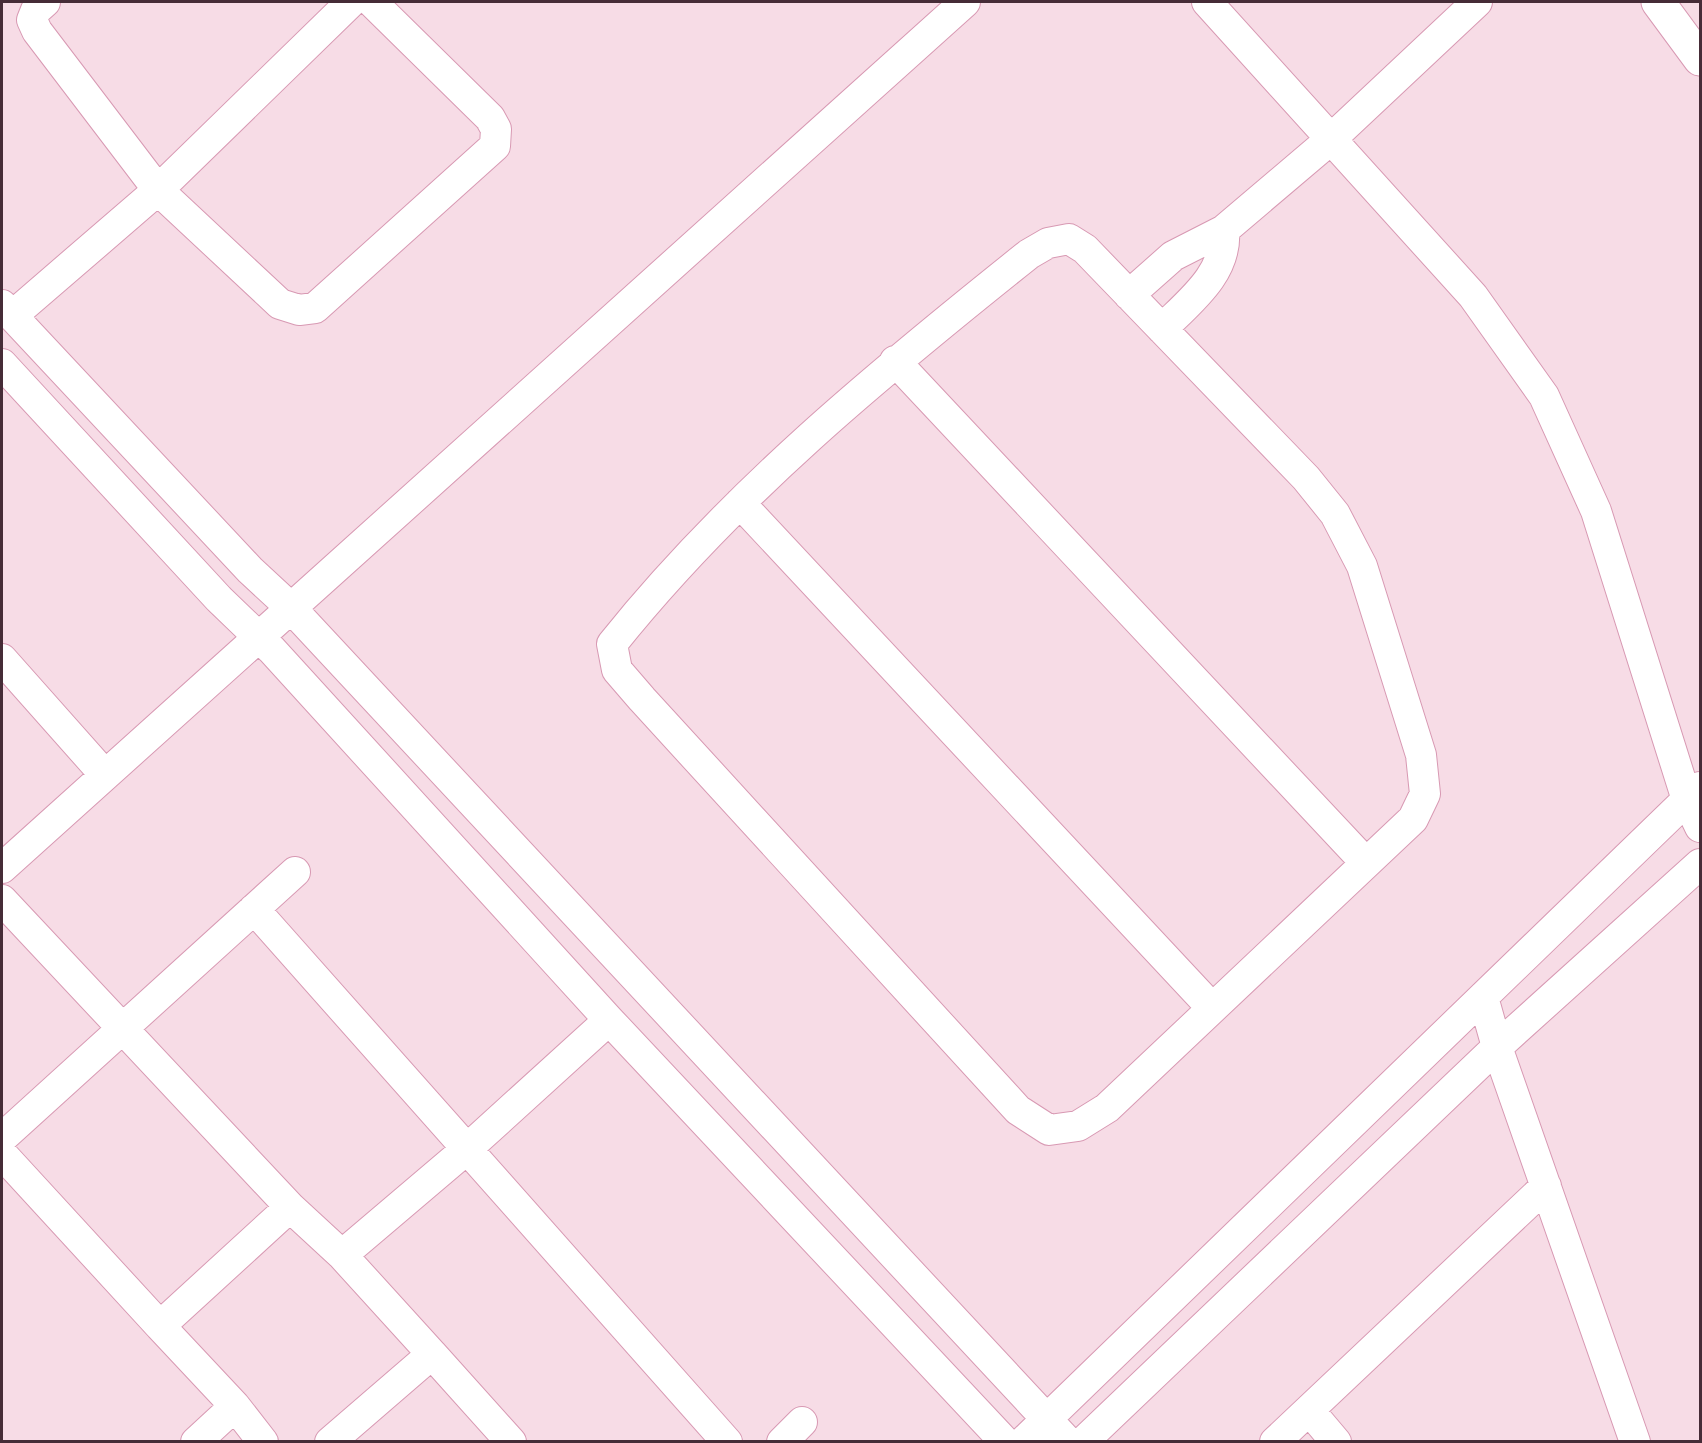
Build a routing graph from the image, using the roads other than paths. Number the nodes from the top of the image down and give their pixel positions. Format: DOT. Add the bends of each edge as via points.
graph roads {
  1 [pos="45,2"];
  2 [pos="351,2"];
  3 [pos="372,2"];
  4 [pos="965,2"];
  5 [pos="1207,2"];
  6 [pos="1477,2"];
  7 [pos="1658,2"];
  8 [pos="1701,59"];
  9 [pos="1330,140"];
  10 [pos="158,190"];
  11 [pos="1224,230"];
  12 [pos="1129,295"];
  13 [pos="7,311"];
  14 [pos="1162,329"];
  15 [pos="895,361"];
  16 [pos="2,364"];
  17 [pos="740,502"];
  18 [pos="291,608"];
  19 [pos="258,637"];
  20 [pos="2,659"];
  21 [pos="105,775"];
  22 [pos="1694,793"];
  23 [pos="1701,827"];
  24 [pos="1366,863"];
  25 [pos="1701,864"];
  26 [pos="2,868"];
  27 [pos="295,872"];
  28 [pos="2,900"];
  29 [pos="254,909"];
  30 [pos="1483,997"];
  31 [pos="1212,1008"];
  32 [pos="609,1020"];
  33 [pos="122,1028"];
  34 [pos="1497,1047"];
  35 [pos="2,1138"];
  36 [pos="468,1148"];
  37 [pos="2,1154"];
  38 [pos="1546,1186"];
  39 [pos="290,1207"];
  40 [pos="342,1255"];
  41 [pos="160,1326"];
  42 [pos="432,1354"];
  43 [pos="235,1406"];
  44 [pos="1309,1410"];
  45 [pos="1046,1418"];
  46 [pos="196,1442"];
  47 [pos="263,1442"];
  48 [pos="330,1442"];
  49 [pos="511,1442"];
  50 [pos="727,1442"];
  51 [pos="1005,1442"];
  52 [pos="1023,1442"];
  53 [pos="1068,1442"];
  54 [pos="1083,1442"];
  55 [pos="1275,1442"];
  56 [pos="1336,1442"];
  57 [pos="1635,1442"];
  1 -- 10 [label="street" via="32,20 37,31"];
  2 -- 10 [label="street"];
  3 -- 10 [label="street" via="490,118 496,129 495,146 315,309 299,310 280,304"];
  4 -- 18 [label="street"];
  5 -- 9 [label="street"];
  6 -- 9 [label="street"];
  7 -- 8 [label="highway"];
  9 -- 11 [label="street"];
  9 -- 22 [label="street" via="1473,297 1544,396 1596,511"];
  10 -- 13 [label="street"];
  11 -- 12 [label="street" via="1173,256"];
  11 -- 14 [label="street" via="1225,242 1215,270"];
  12 -- 14 [label="street"];
  12 -- 15 [label="street" via="1085,249 1069,239 1048,243"];
  13 -- 18 [label="street" via="250,570"];
  14 -- 24 [label="street" via="1306,478 1335,514 1362,566 1421,755 1425,794 1413,819"];
  15 -- 17 [label="street"];
  15 -- 24 [label="street"];
  16 -- 19 [label="street"];
  17 -- 31 [label="street"];
  17 -- 31 [label="street" via="612,644 617,670 1018,1110 1048,1130 1078,1126 1107,1108"];
  18 -- 19 [label="street"];
  18 -- 45 [label="street"];
  19 -- 21 [label="street"];
  19 -- 32 [label="street"];
  20 -- 21 [label="street"];
  21 -- 26 [label="street"];
  22 -- 23 [label="street"];
  22 -- 30 [label="street"];
  24 -- 31 [label="street"];
  25 -- 34 [label="street"];
  27 -- 29 [label="street"];
  28 -- 33 [label="street"];
  29 -- 33 [label="street"];
  29 -- 36 [label="street"];
  30 -- 34 [label="street"];
  30 -- 45 [label="street"];
  32 -- 36 [label="street"];
  32 -- 51 [label="street"];
  33 -- 35 [label="street"];
  33 -- 39 [label="street"];
  34 -- 38 [label="street"];
  34 -- 54 [label="street"];
  36 -- 40 [label="street"];
  36 -- 50 [label="street"];
  37 -- 41 [label="street"];
  38 -- 44 [label="street"];
  38 -- 57 [label="street"];
  39 -- 40 [label="street"];
  39 -- 41 [label="street"];
  40 -- 42 [label="street"];
  41 -- 43 [label="street"];
  42 -- 48 [label="street"];
  42 -- 49 [label="street"];
  43 -- 46 [label="street"];
  43 -- 47 [label="street"];
  44 -- 55 [label="street"];
  44 -- 56 [label="street"];
  45 -- 52 [label="street"];
  45 -- 53 [label="street"];
}
